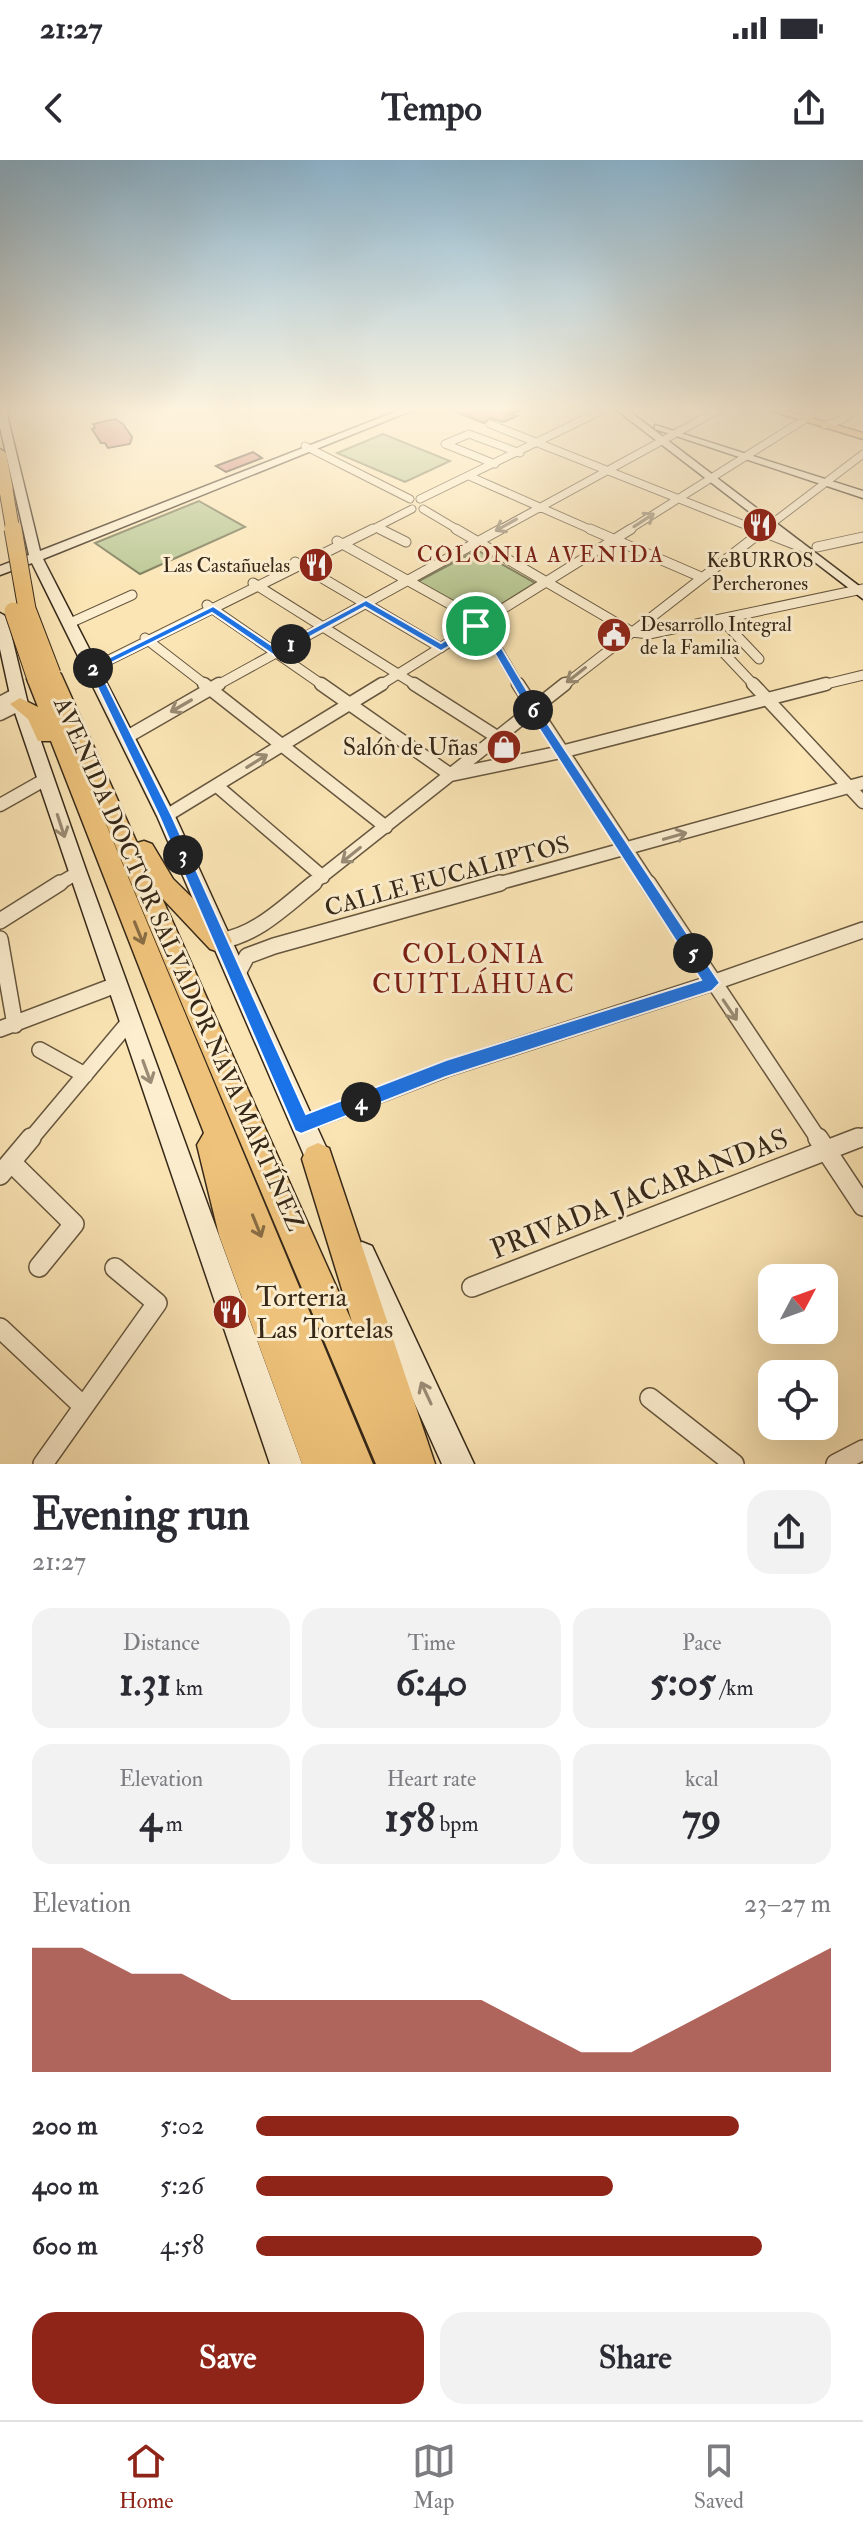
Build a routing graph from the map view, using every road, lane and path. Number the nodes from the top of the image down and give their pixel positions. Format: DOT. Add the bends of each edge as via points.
graph roads {
  1 [pos="3,469"];
  2 [pos="15,469"];
  3 [pos="252,469"];
  4 [pos="349,469"];
  5 [pos="485,469"];
  6 [pos="486,469"];
  7 [pos="605,469"];
  8 [pos="707,469"];
  9 [pos="726,469"];
  10 [pos="784,469"];
  11 [pos="844,469"];
  12 [pos="608,470"];
  13 [pos="471,476"];
  14 [pos="715,476"];
  15 [pos="825,483"];
  16 [pos="863,495"];
  17 [pos="678,498"];
  18 [pos="416,504"];
  19 [pos="541,506"];
  20 [pos="771,525"];
  21 [pos="377,527"];
  22 [pos="0,535"];
  23 [pos="863,537"];
  24 [pos="616,539"];
  25 [pos="477,541"];
  26 [pos="406,542"];
  27 [pos="340,543"];
  28 [pos="58,546"];
  29 [pos="817,547"];
  30 [pos="0,548"];
  31 [pos="37,556"];
  32 [pos="297,563"];
  33 [pos="0,564"];
  34 [pos="0,571"];
  35 [pos="701,577"];
  36 [pos="406,580"];
  37 [pos="546,582"];
  38 [pos="0,584"];
  39 [pos="255,584"];
  40 [pos="862,589"];
  41 [pos="132,595"];
  42 [pos="366,603"];
  43 [pos="210,607"];
  44 [pos="721,619"];
  45 [pos="482,622"];
  46 [pos="70,623"];
  47 [pos="1,625"];
  48 [pos="320,627"];
  49 [pos="632,632"];
  50 [pos="145,639"];
  51 [pos="441,648"];
  52 [pos="722,651"];
  53 [pos="275,653"];
  54 [pos="759,659"];
  55 [pos="91,665"];
  56 [pos="398,675"];
  57 [pos="863,675"];
  58 [pos="211,689"];
  59 [pos="21,694"];
  60 [pos="765,699"];
  61 [pos="350,705"];
  62 [pos="533,710"];
  63 [pos="127,737"];
  64 [pos="497,737"];
  65 [pos="282,746"];
  66 [pos="561,752"];
  67 [pos="451,775"];
  68 [pos="46,779"];
  69 [pos="863,783"];
  70 [pos="217,786"];
  71 [pos="849,787"];
  72 [pos="106,794"];
  73 [pos="863,802"];
  74 [pos="0,805"];
  75 [pos="166,816"];
  76 [pos="386,827"];
  77 [pos="627,850"];
  78 [pos="77,873"];
  79 [pos="323,877"];
  80 [pos="0,921"];
  81 [pos="260,926"];
  82 [pos="863,930"];
  83 [pos="0,939"];
  84 [pos="219,941"];
  85 [pos="274,946"];
  86 [pos="236,978"];
  87 [pos="712,983"];
  88 [pos="116,985"];
  89 [pos="129,1022"];
  90 [pos="8,1027"];
  91 [pos="186,1047"];
  92 [pos="40,1050"];
  93 [pos="85,1075"];
  94 [pos="301,1125"];
  95 [pos="863,1136"];
  96 [pos="826,1151"];
  97 [pos="318,1159"];
  98 [pos="6,1169"];
  99 [pos="863,1206"];
  100 [pos="39,1267"];
  101 [pos="115,1268"];
  102 [pos="472,1287"];
  103 [pos="237,1320"];
  104 [pos="1,1332"];
  105 [pos="287,1366"];
  106 [pos="650,1398"];
  107 [pos="83,1406"];
  108 [pos="863,1450"];
  109 [pos="43,1464"];
  110 [pos="286,1464"];
  111 [pos="322,1464"];
  112 [pos="353,1464"];
  113 [pos="396,1464"];
  114 [pos="415,1464"];
  115 [pos="458,1464"];
  116 [pos="734,1464"];
  117 [pos="836,1464"];
  1 -- 59 [label="highway, AVENIDA DOCTOR SALVADOR NAVA MARTÍNEZ, bridge" via="27,609"];
  2 -- 31 [label="main road, AVENIDA DOCTOR SALVADOR NAVA MARTÍNEZ"];
  3 -- 28 [label="main road"];
  4 -- 18 [label="street"];
  5 -- 13 [label="street"];
  6 -- 13 [label="street"];
  7 -- 12 [label="street"];
  8 -- 14 [label="main road"];
  9 -- 14 [label="street"];
  10 -- 15 [label="main road"];
  11 -- 15 [label="street"];
  12 -- 17 [label="street"];
  12 -- 19 [label="street"];
  13 -- 18 [label="street"];
  13 -- 19 [label="street"];
  14 -- 17 [label="street"];
  14 -- 20 [label="main road"];
  15 -- 16 [label="main road"];
  15 -- 20 [label="street"];
  17 -- 20 [label="street"];
  24 -- 17 [label="street, one-way"];
  18 -- 21 [label="street"];
  18 -- 25 [label="street"];
  18 -- 27 [label="street"];
  19 -- 24 [label="street"];
  19 -- 25 [label="street, one-way"];
  20 -- 29 [label="main road"];
  20 -- 35 [label="street"];
  20 -- 40 [label="main road"];
  21 -- 26 [label="street"];
  21 -- 27 [label="street"];
  22 -- 59 [label="highway, AVENIDA DOCTOR SALVADOR NAVA MARTÍNEZ, bridge"];
  23 -- 29 [label="street"];
  24 -- 35 [label="street"];
  24 -- 37 [label="street"];
  25 -- 36 [label="street"];
  25 -- 37 [label="street"];
  27 -- 32 [label="street"];
  27 -- 36 [label="street"];
  28 -- 31 [label="main road"];
  28 -- 31 [label="main road" via="48,565"];
  29 -- 40 [label="main road"];
  30 -- 31 [label="main road" via="12,546"];
  31 -- 33 [label="main road"];
  31 -- 34 [label="main road"];
  31 -- 38 [label="main road" via="31,573"];
  31 -- 46 [label="main road, AVENIDA DOCTOR SALVADOR NAVA MARTÍNEZ"];
  32 -- 39 [label="street"];
  32 -- 42 [label="street"];
  35 -- 49 [label="street"];
  36 -- 42 [label="street"];
  36 -- 45 [label="street"];
  37 -- 45 [label="street"];
  37 -- 49 [label="street"];
  39 -- 43 [label="street"];
  39 -- 48 [label="street"];
  40 -- 44 [label="street"];
  41 -- 46 [label="street"];
  42 -- 48 [label="street"];
  42 -- 51 [label="street"];
  43 -- 50 [label="street"];
  43 -- 53 [label="street"];
  44 -- 49 [label="street" via="649,634"];
  44 -- 54 [label="street"];
  45 -- 51 [label="street"];
  45 -- 62 [label="street"];
  46 -- 55 [label="main road, AVENIDA DOCTOR SALVADOR NAVA MARTÍNEZ"];
  47 -- 59 [label="main road, AVENIDA DOCTOR SALVADOR NAVA MARTÍNEZ"];
  48 -- 53 [label="street"];
  48 -- 56 [label="street"];
  49 -- 62 [label="street, one-way"];
  50 -- 55 [label="street"];
  50 -- 58 [label="street"];
  51 -- 56 [label="street"];
  52 -- 60 [label="street"];
  53 -- 58 [label="street"];
  53 -- 61 [label="street"];
  55 -- 63 [label="main road, AVENIDA DOCTOR SALVADOR NAVA MARTÍNEZ"];
  56 -- 61 [label="street"];
  56 -- 64 [label="street"];
  57 -- 60 [label="street"];
  58 -- 63 [label="street, one-way"];
  58 -- 65 [label="street"];
  59 -- 68 [label="main road, AVENIDA DOCTOR SALVADOR NAVA MARTÍNEZ"];
  59 -- 72 [label="highway, AVENIDA DOCTOR SALVADOR NAVA MARTÍNEZ"];
  59 -- 91 [label="highway, AVENIDA DOCTOR SALVADOR NAVA MARTÍNEZ, one-way" via="124,894"];
  60 -- 66 [label="street"];
  60 -- 71 [label="street"];
  61 -- 65 [label="street"];
  61 -- 67 [label="street"];
  62 -- 64 [label="street"];
  62 -- 66 [label="street"];
  63 -- 75 [label="main road, AVENIDA DOCTOR SALVADOR NAVA MARTÍNEZ"];
  64 -- 67 [label="street"];
  70 -- 65 [label="street, one-way"];
  65 -- 76 [label="street"];
  66 -- 67 [label="street"];
  66 -- 77 [label="street"];
  67 -- 76 [label="street"];
  68 -- 74 [label="street"];
  68 -- 78 [label="main road, AVENIDA DOCTOR SALVADOR NAVA MARTÍNEZ, one-way"];
  69 -- 71 [label="street, CALLE EUCALIPTOS"];
  70 -- 75 [label="street"];
  70 -- 79 [label="street"];
  71 -- 73 [label="street"];
  77 -- 71 [label="street, CALLE EUCALIPTOS, one-way"];
  72 -- 84 [label="highway" via="165,886"];
  72 -- 113 [label="highway, AVENIDA DOCTOR SALVADOR NAVA MARTÍNEZ"];
  75 -- 84 [label="main road, AVENIDA DOCTOR SALVADOR NAVA MARTÍNEZ"];
  76 -- 79 [label="street, one-way"];
  77 -- 85 [label="street, CALLE EUCALIPTOS"];
  77 -- 87 [label="street"];
  78 -- 80 [label="street"];
  78 -- 88 [label="main road, AVENIDA DOCTOR SALVADOR NAVA MARTÍNEZ"];
  79 -- 81 [label="street"];
  81 -- 84 [label="street"];
  81 -- 85 [label="street" via="261,939"];
  82 -- 87 [label="street"];
  83 -- 90 [label="street"];
  84 -- 86 [label="main road, AVENIDA DOCTOR SALVADOR NAVA MARTÍNEZ"];
  85 -- 86 [label="street, CALLE EUCALIPTOS" via="247,956"];
  86 -- 94 [label="main road, AVENIDA DOCTOR SALVADOR NAVA MARTÍNEZ"];
  87 -- 94 [label="street" via="446,1069"];
  87 -- 96 [label="street, one-way"];
  88 -- 89 [label="main road, AVENIDA DOCTOR SALVADOR NAVA MARTÍNEZ"];
  88 -- 90 [label="street"];
  89 -- 93 [label="street"];
  89 -- 103 [label="main road, AVENIDA DOCTOR SALVADOR NAVA MARTÍNEZ, one-way"];
  91 -- 105 [label="highway" via="236,1235"];
  91 -- 112 [label="highway, AVENIDA DOCTOR SALVADOR NAVA MARTÍNEZ, one-way"];
  92 -- 93 [label="street"];
  93 -- 98 [label="street"];
  94 -- 97 [label="main road, AVENIDA DOCTOR SALVADOR NAVA MARTÍNEZ"];
  95 -- 96 [label="street, PRIVADA JACARANDAS"];
  96 -- 99 [label="street"];
  96 -- 102 [label="street, PRIVADA JACARANDAS"];
  97 -- 114 [label="highway"];
  115 -- 97 [label="main road, AVENIDA DOCTOR SALVADOR NAVA MARTÍNEZ, one-way"];
  98 -- 100 [label="street" via="74,1224"];
  101 -- 107 [label="street" via="157,1303"];
  103 -- 105 [label="main road"];
  103 -- 110 [label="main road, AVENIDA DOCTOR SALVADOR NAVA MARTÍNEZ"];
  104 -- 107 [label="street"];
  105 -- 111 [label="highway"];
  106 -- 116 [label="street"];
  107 -- 109 [label="street"];
  108 -- 117 [label="street"];
}
